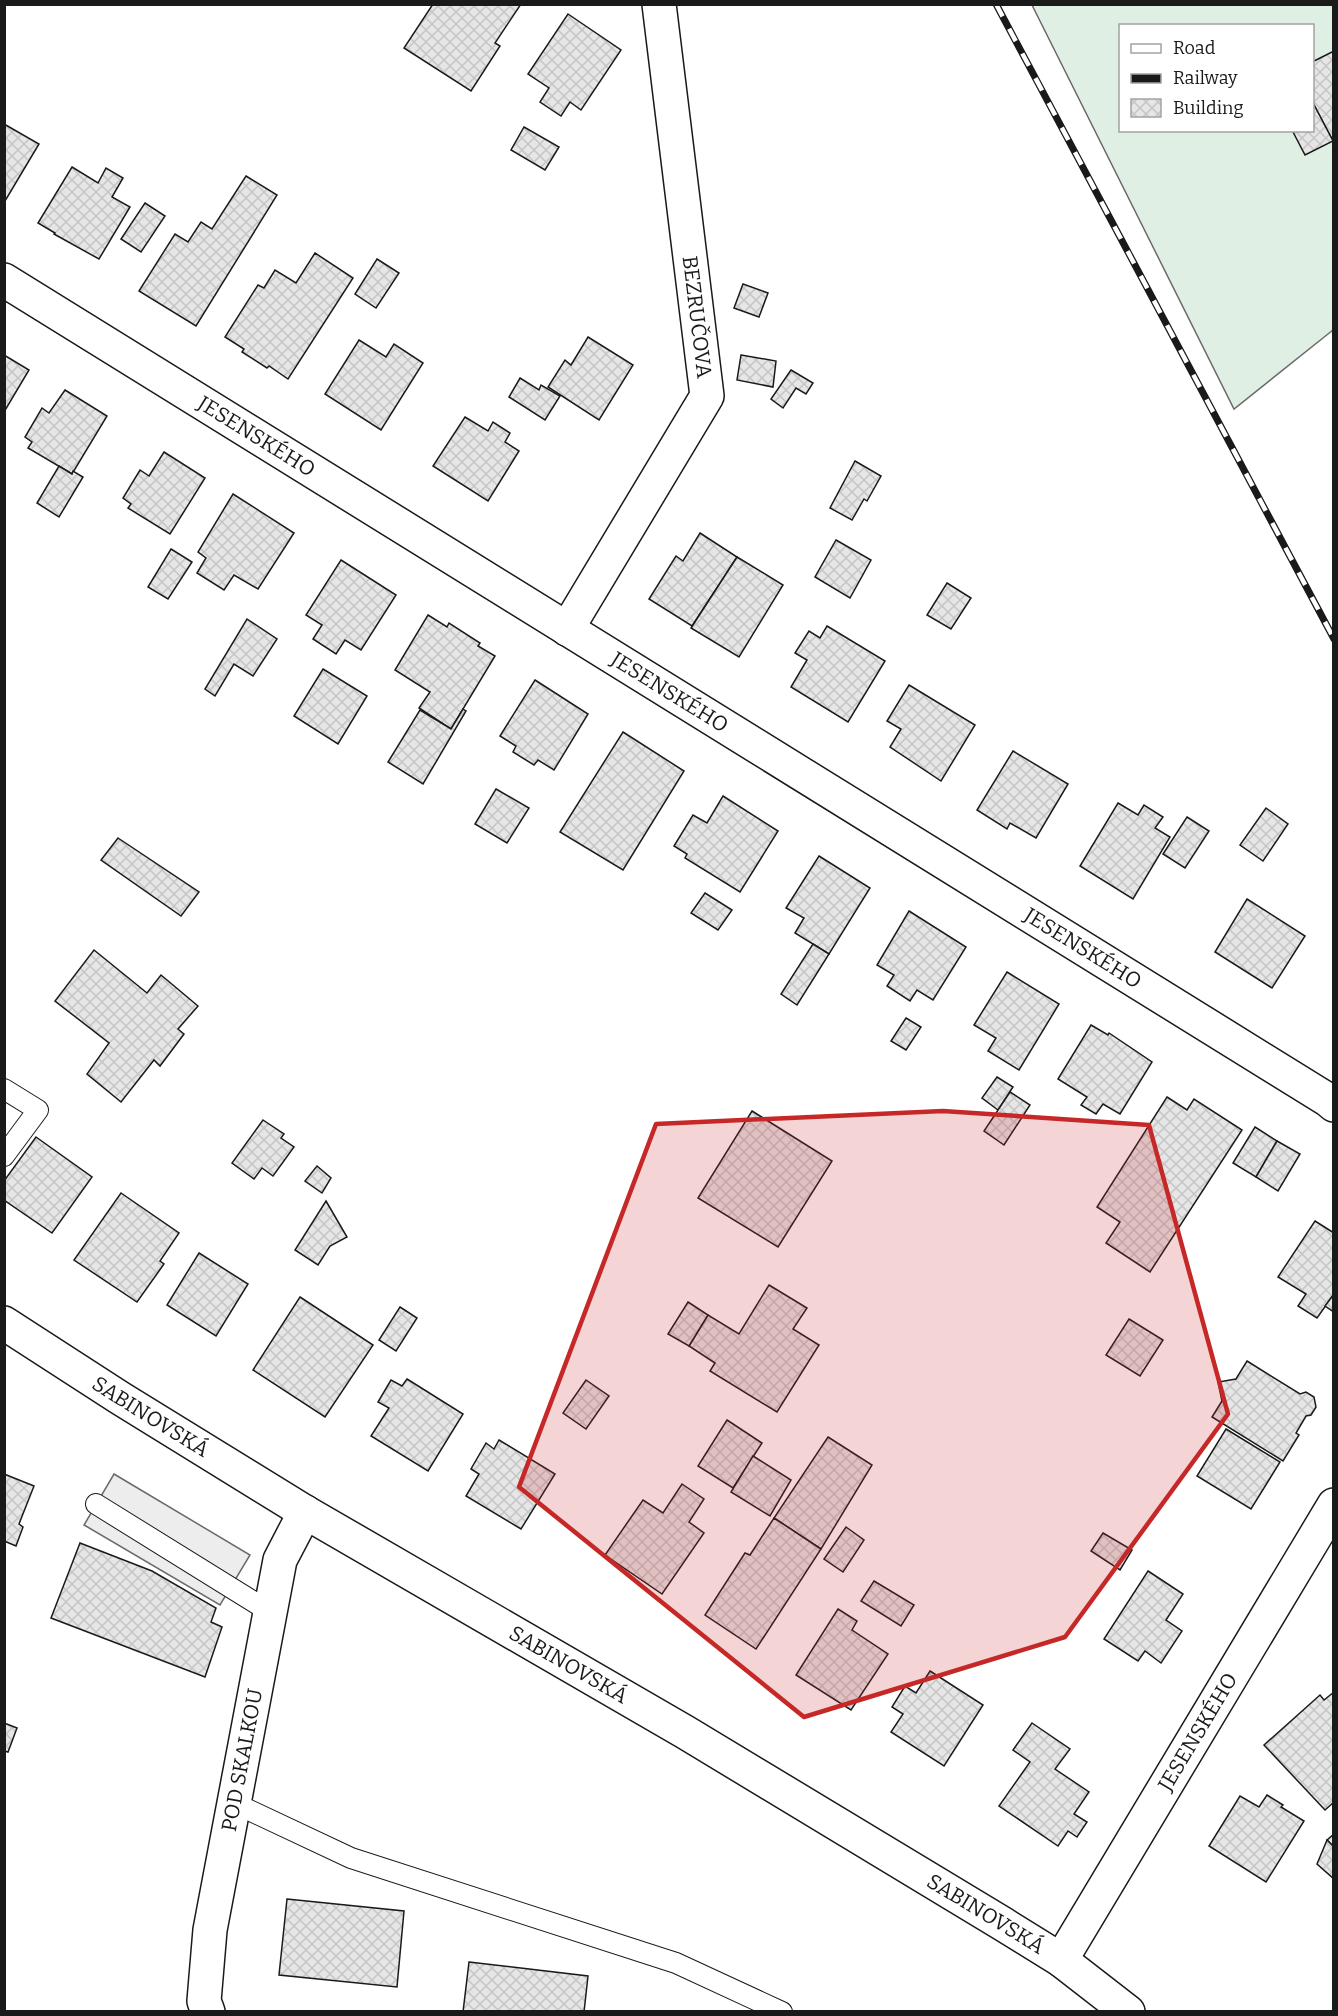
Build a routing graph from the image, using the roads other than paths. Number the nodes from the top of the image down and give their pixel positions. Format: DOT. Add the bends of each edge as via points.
graph roads {
  1 [pos="659,4"];
  2 [pos="4,280"];
  3 [pos="567,629"];
  4 [pos="4,1089"];
  5 [pos="1334,1106"];
  6 [pos="4,1155"];
  7 [pos="4,1323"];
  8 [pos="96,1504"];
  9 [pos="1334,1505"];
  10 [pos="305,1512"];
  11 [pos="270,1612"];
  12 [pos="234,1803"];
  13 [pos="1061,1960"];
  14 [pos="208,2012"];
  15 [pos="782,2012"];
  16 [pos="1128,2012"];
  1 -- 3 [label="street, BEZRUČOVA" via="707,396"];
  2 -- 3 [label="street, JESENSKÉHO"];
  3 -- 5 [label="street, JESENSKÉHO"];
  4 -- 6 [label="lane" via="38,1110"];
  7 -- 10 [label="street, SABINOVSKÁ"];
  8 -- 11 [label="lane"];
  9 -- 13 [label="street, JESENSKÉHO"];
  10 -- 11 [label="street, POD SKALKOU" via="280,1560"];
  10 -- 13 [label="street, SABINOVSKÁ" via="685,1732"];
  11 -- 12 [label="street, POD SKALKOU"];
  12 -- 14 [label="street, POD SKALKOU" via="210,1930 204,2001"];
  12 -- 15 [label="lane" via="351,1858 676,1963"];
  13 -- 16 [label="street, SABINOVSKÁ"];
}
